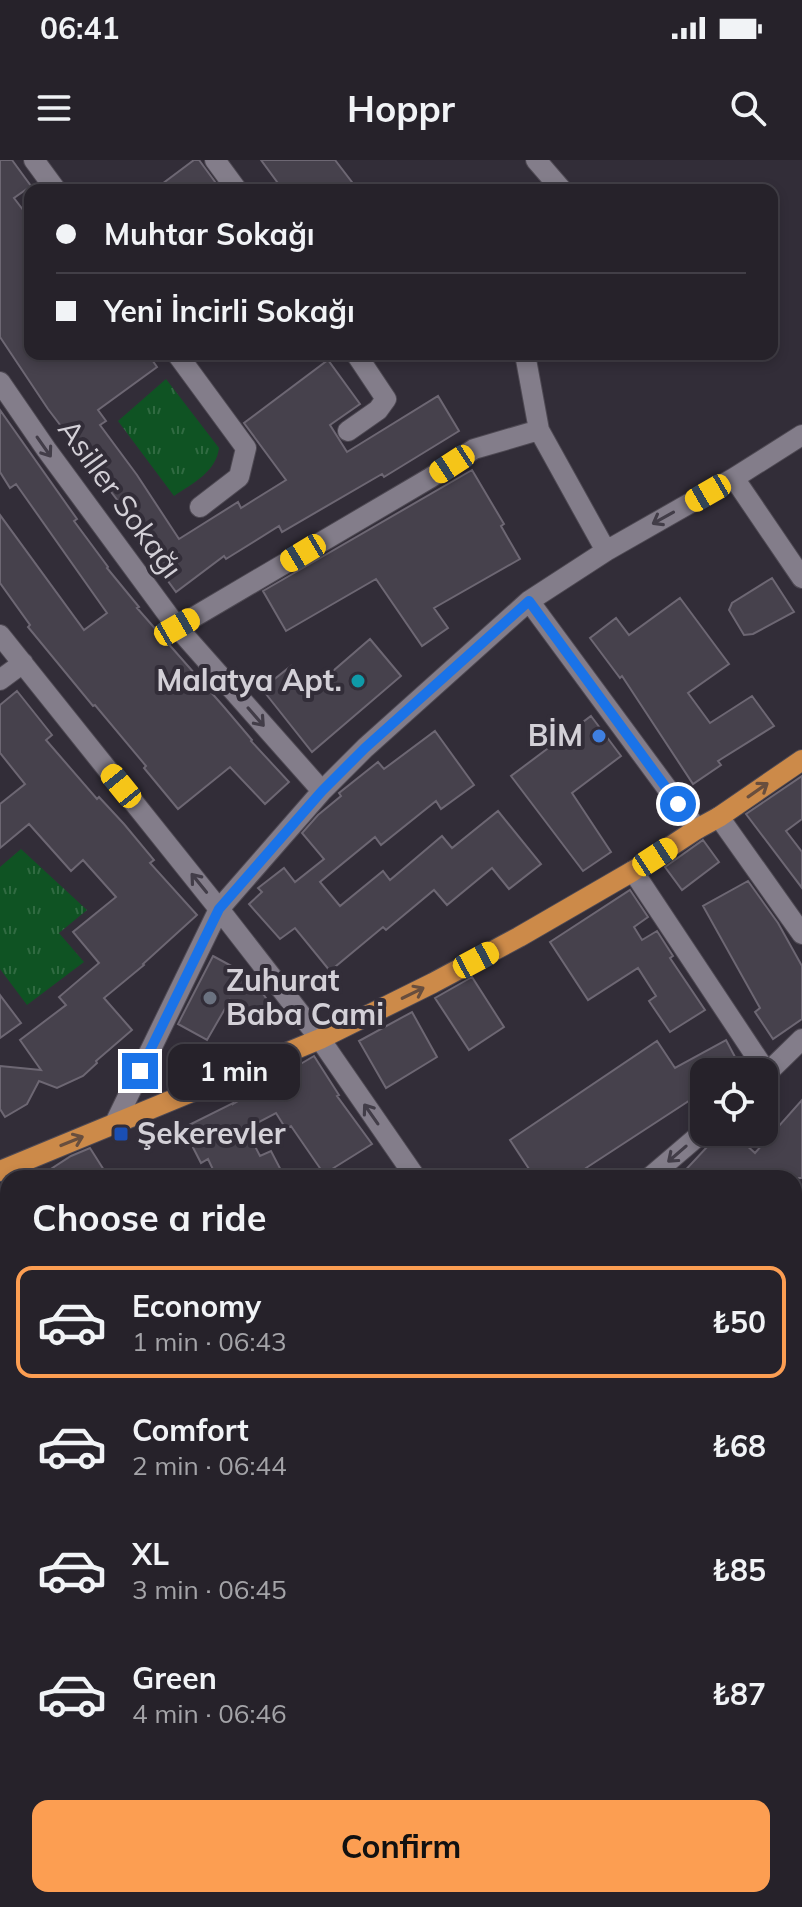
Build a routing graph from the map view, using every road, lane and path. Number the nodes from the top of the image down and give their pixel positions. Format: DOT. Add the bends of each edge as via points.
graph roads {
  1 [pos="34,160"];
  2 [pos="215,160"];
  3 [pos="536,160"];
  4 [pos="52,184"];
  5 [pos="233,184"];
  6 [pos="557,184"];
  7 [pos="181,360"];
  8 [pos="360,360"];
  9 [pos="526,360"];
  10 [pos="0,382"];
  11 [pos="539,430"];
  12 [pos="348,431"];
  13 [pos="802,435"];
  14 [pos="734,478"];
  15 [pos="200,507"];
  16 [pos="606,551"];
  17 [pos="802,578"];
  18 [pos="529,601"];
  19 [pos="177,627"];
  20 [pos="0,635"];
  21 [pos="23,663"];
  22 [pos="0,680"];
  23 [pos="802,760"];
  24 [pos="322,791"];
  25 [pos="719,817"];
  26 [pos="697,829"];
  27 [pos="633,871"];
  28 [pos="219,909"];
  29 [pos="802,934"];
  30 [pos="320,1039"];
  31 [pos="802,1039"];
  32 [pos="754,1058"];
  33 [pos="778,1062"];
  34 [pos="114,1125"];
  35 [pos="690,1143"];
  36 [pos="16,1170"];
  37 [pos="406,1170"];
  38 [pos="658,1170"];
  1 -- 4 [label="street"];
  2 -- 5 [label="street"];
  3 -- 6 [label="street"];
  7 -- 15 [label="street" via="246,448 239,477"];
  8 -- 12 [label="street" via="386,399"];
  9 -- 11 [label="street"];
  10 -- 19 [label="street, Asiller Sokağı, one-way"];
  11 -- 16 [label="street"];
  11 -- 19 [label="street" via="474,449"];
  13 -- 14 [label="street"];
  14 -- 16 [label="street, one-way"];
  14 -- 17 [label="street"];
  16 -- 18 [label="street"];
  18 -- 24 [label="street"];
  18 -- 26 [label="street"];
  19 -- 24 [label="street, Asiller Sokağı, one-way"];
  20 -- 21 [label="street"];
  21 -- 22 [label="street"];
  28 -- 21 [label="street, one-way"];
  25 -- 23 [label="main road, one-way"];
  24 -- 28 [label="street"];
  25 -- 26 [label="main road"];
  25 -- 29 [label="street"];
  26 -- 27 [label="main road"];
  30 -- 27 [label="main road, one-way" via="519,937"];
  27 -- 32 [label="street"];
  28 -- 30 [label="street"];
  28 -- 34 [label="street"];
  30 -- 34 [label="main road"];
  37 -- 30 [label="street, one-way"];
  31 -- 33 [label="street"];
  36 -- 34 [label="main road, one-way"];
  35 -- 38 [label="street, one-way"];
}
